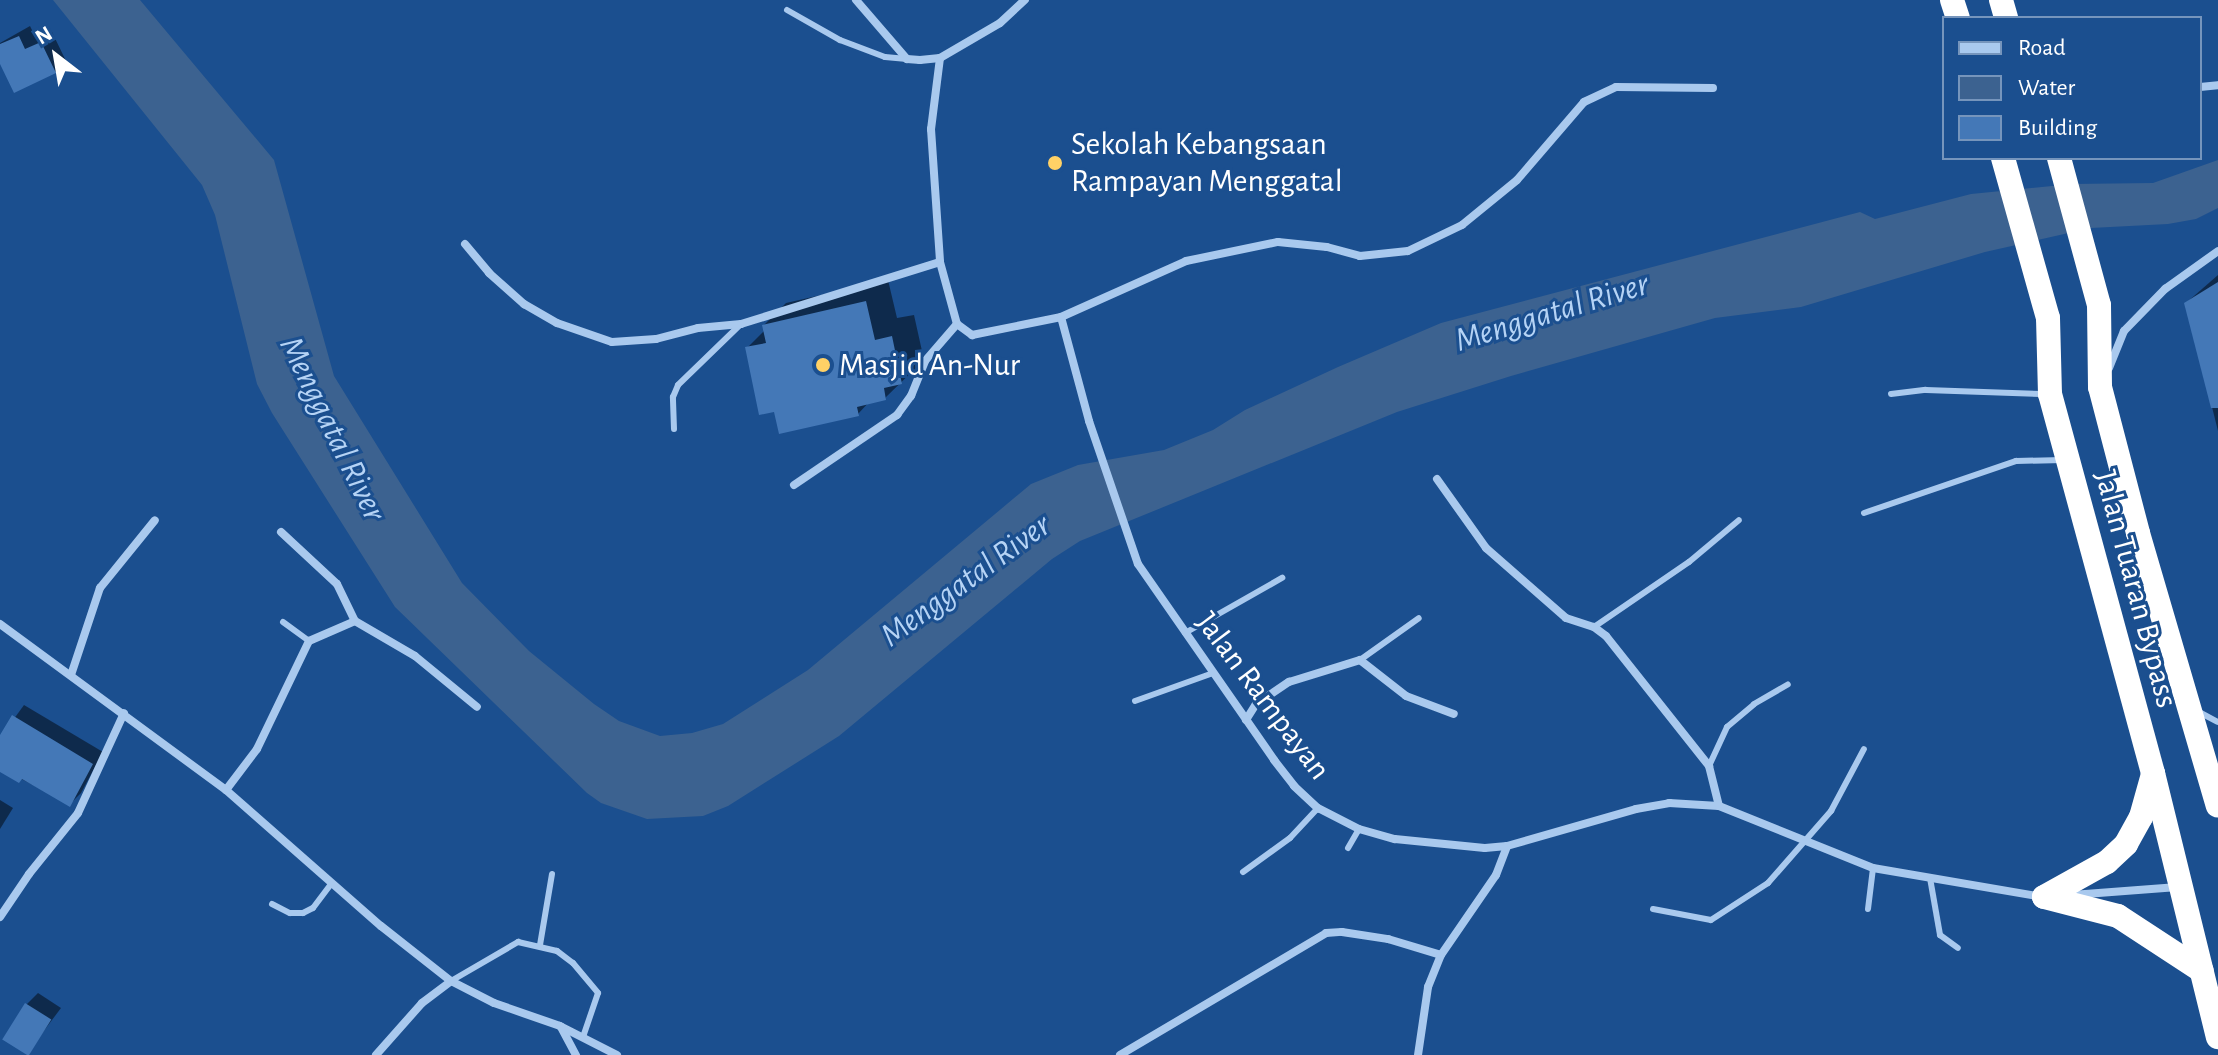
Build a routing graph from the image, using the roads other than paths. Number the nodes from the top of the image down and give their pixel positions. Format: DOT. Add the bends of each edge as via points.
graph roads {
  1 [pos="856,0"];
  2 [pos="1025,0"];
  3 [pos="787,10"];
  4 [pos="940,58"];
  5 [pos="907,59"];
  6 [pos="1713,88"];
  7 [pos="2060,160"];
  8 [pos="2006,166"];
  9 [pos="465,244"];
  10 [pos="2218,251"];
  11 [pos="940,262"];
  12 [pos="1061,317"];
  13 [pos="741,324"];
  14 [pos="957,324"];
  15 [pos="2100,387"];
  16 [pos="1891,394"];
  17 [pos="2050,394"];
  18 [pos="674,429"];
  19 [pos="2067,459"];
  20 [pos="1437,479"];
  21 [pos="794,485"];
  22 [pos="1864,513"];
  23 [pos="155,520"];
  24 [pos="1739,520"];
  25 [pos="281,532"];
  26 [pos="1282,578"];
  27 [pos="1419,618"];
  28 [pos="355,621"];
  29 [pos="283,622"];
  30 [pos="0,624"];
  31 [pos="1594,627"];
  32 [pos="1185,633"];
  33 [pos="309,641"];
  34 [pos="1360,660"];
  35 [pos="1213,673"];
  36 [pos="71,675"];
  37 [pos="1788,684"];
  38 [pos="1135,701"];
  39 [pos="477,707"];
  40 [pos="2188,707"];
  41 [pos="124,713"];
  42 [pos="1454,714"];
  43 [pos="1246,720"];
  44 [pos="2218,722"];
  45 [pos="1864,749"];
  46 [pos="1709,766"];
  47 [pos="2153,773"];
  48 [pos="226,790"];
  49 [pos="2217,803"];
  50 [pos="1719,806"];
  51 [pos="1318,808"];
  52 [pos="1359,829"];
  53 [pos="1804,842"];
  54 [pos="1507,846"];
  55 [pos="1348,848"];
  56 [pos="1873,868"];
  57 [pos="1243,872"];
  58 [pos="552,874"];
  59 [pos="1930,878"];
  60 [pos="331,884"];
  61 [pos="2183,887"];
  62 [pos="2044,897"];
  63 [pos="272,904"];
  64 [pos="1653,909"];
  65 [pos="1868,909"];
  66 [pos="0,917"];
  67 [pos="540,945"];
  68 [pos="1958,948"];
  69 [pos="1441,955"];
  70 [pos="2202,971"];
  71 [pos="451,981"];
  72 [pos="560,1026"];
  73 [pos="583,1037"];
  74 [pos="2218,1037"];
  75 [pos="376,1055"];
  76 [pos="576,1055"];
  77 [pos="617,1055"];
  78 [pos="1120,1055"];
  79 [pos="1418,1055"];
  1 -- 5 [label="street"];
  2 -- 4 [label="street" via="1000,23"];
  3 -- 5 [label="lane" via="840,40 885,57"];
  4 -- 5 [label="street"];
  4 -- 11 [label="street" via="931,129"];
  6 -- 12 [label="street" via="1616,87 1584,102 1517,180 1462,225 1408,251 1360,256 1278,242 1186,261"];
  7 -- 15 [label="highway, Jalan Tuaran Bypass" via="2099,305"];
  8 -- 17 [label="highway, Jalan Tuaran Bypass" via="2048,318"];
  9 -- 13 [label="street" via="524,304 557,323 612,342"];
  10 -- 15 [label="street" via="2165,289 2124,331"];
  11 -- 13 [label="street"];
  11 -- 14 [label="street"];
  12 -- 14 [label="street" via="972,335"];
  12 -- 32 [label="street, Jalan Rampayan" via="1089,421 1138,564"];
  13 -- 18 [label="lane" via="678,385"];
  14 -- 21 [label="street" via="925,361 897,415"];
  15 -- 40 [label="highway, Jalan Tuaran Bypass"];
  16 -- 17 [label="lane"];
  17 -- 19 [label="highway, Jalan Tuaran Bypass"];
  19 -- 22 [label="lane" via="2016,461"];
  19 -- 47 [label="highway, Jalan Tuaran Bypass"];
  20 -- 31 [label="street" via="1486,548 1566,618"];
  23 -- 36 [label="street" via="100,588"];
  24 -- 31 [label="lane" via="1689,562"];
  25 -- 28 [label="street" via="337,584"];
  26 -- 32 [label="lane"];
  27 -- 34 [label="lane"];
  28 -- 33 [label="street"];
  28 -- 39 [label="street" via="415,656"];
  29 -- 33 [label="lane"];
  30 -- 36 [label="street"];
  31 -- 46 [label="street"];
  32 -- 35 [label="street, Jalan Rampayan"];
  33 -- 48 [label="street" via="257,749"];
  34 -- 42 [label="street" via="1406,696"];
  34 -- 43 [label="street" via="1289,682 1256,704"];
  35 -- 38 [label="lane"];
  35 -- 43 [label="street, Jalan Rampayan"];
  36 -- 41 [label="street"];
  37 -- 46 [label="lane" via="1727,727"];
  40 -- 44 [label="lane"];
  40 -- 49 [label="highway, Jalan Tuaran Bypass"];
  41 -- 48 [label="street"];
  41 -- 66 [label="street" via="78,813"];
  43 -- 51 [label="street, Jalan Rampayan" via="1294,786"];
  45 -- 53 [label="lane" via="1831,811"];
  46 -- 50 [label="street"];
  47 -- 61 [label="highway, Jalan Tuaran Bypass"];
  47 -- 62 [label="highway" via="2141,817 2126,844 2107,862"];
  48 -- 60 [label="street"];
  50 -- 53 [label="street, Jalan Rampayan"];
  50 -- 54 [label="street, Jalan Rampayan" via="1669,803 1636,809"];
  51 -- 52 [label="street, Jalan Rampayan"];
  51 -- 57 [label="lane" via="1290,838"];
  52 -- 54 [label="street, Jalan Rampayan" via="1414,842"];
  52 -- 55 [label="lane"];
  53 -- 56 [label="street, Jalan Rampayan"];
  53 -- 64 [label="lane" via="1768,883 1711,920"];
  54 -- 69 [label="street" via="1496,875"];
  56 -- 59 [label="street, Jalan Rampayan"];
  56 -- 65 [label="lane"];
  58 -- 67 [label="lane"];
  59 -- 62 [label="street, Jalan Rampayan"];
  59 -- 68 [label="lane" via="1940,935"];
  60 -- 63 [label="lane" via="303,913"];
  60 -- 71 [label="street"];
  61 -- 62 [label="street, Jalan Rampayan"];
  61 -- 70 [label="highway, Jalan Tuaran Bypass"];
  62 -- 70 [label="highway" via="2118,916"];
  67 -- 71 [label="lane" via="518,942"];
  67 -- 73 [label="lane" via="573,963 598,993"];
  69 -- 78 [label="street" via="1388,939 1326,933"];
  69 -- 79 [label="street" via="1428,987"];
  70 -- 74 [label="highway, Jalan Tuaran Bypass"];
  71 -- 72 [label="street"];
  71 -- 75 [label="street" via="422,1003"];
  72 -- 73 [label="street"];
  72 -- 76 [label="street"];
  73 -- 77 [label="street"];
}
